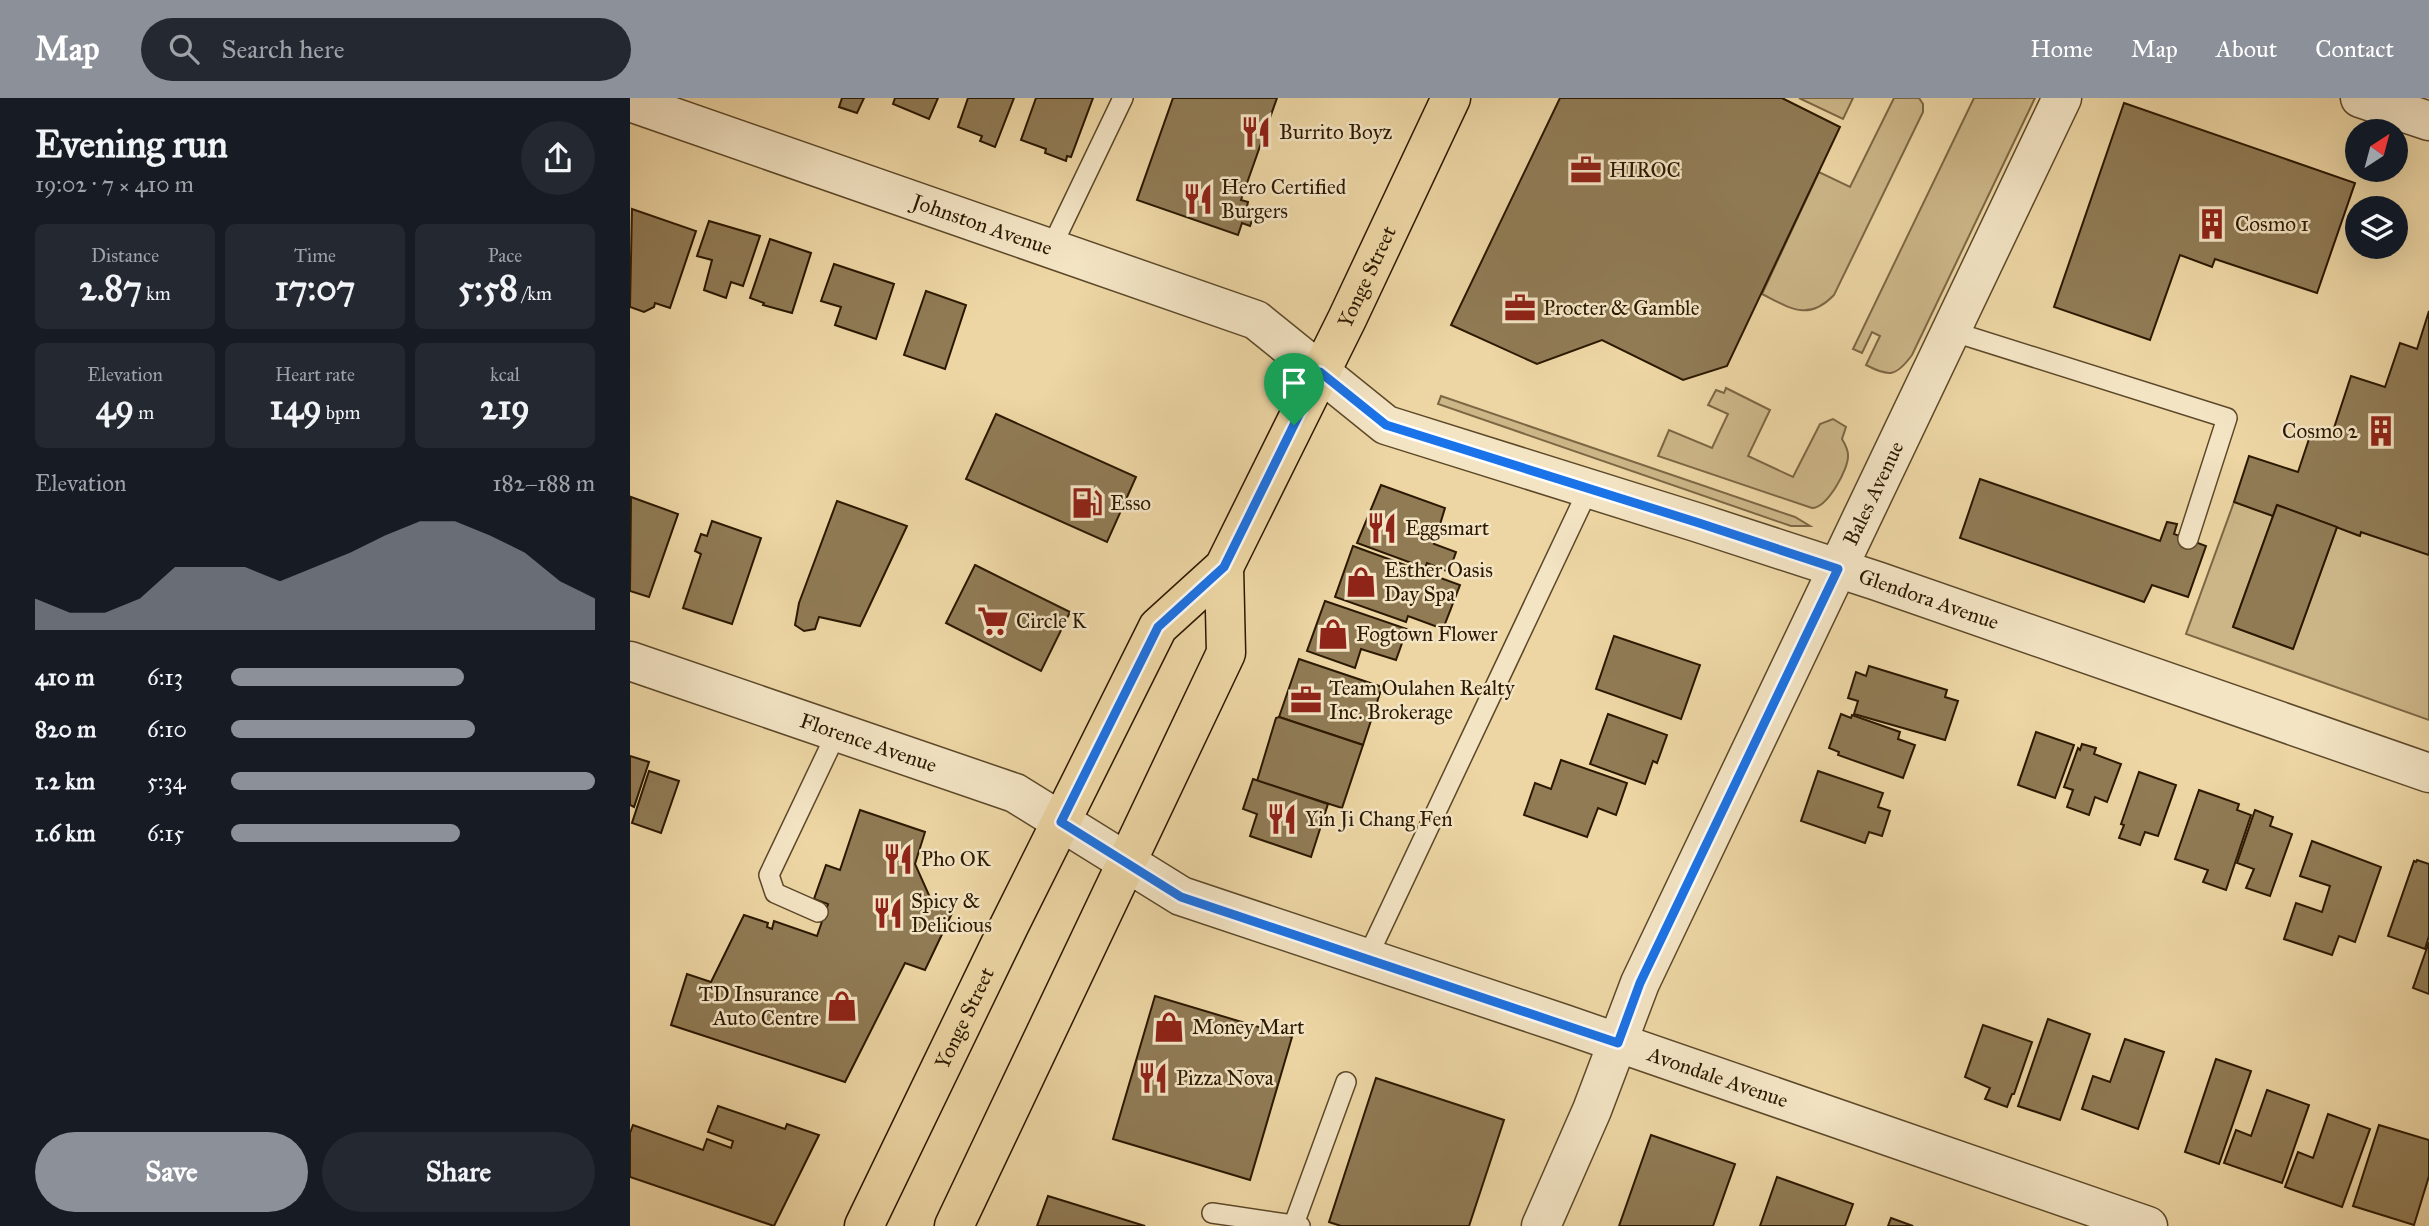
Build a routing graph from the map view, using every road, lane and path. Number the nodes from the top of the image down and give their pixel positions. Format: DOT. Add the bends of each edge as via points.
graph roads {
  1 [pos="1123,98"];
  2 [pos="1451,98"];
  3 [pos="2062,98"];
  4 [pos="2360,98"];
  5 [pos="630,102"];
  6 [pos="2429,121"];
  7 [pos="1051,248"];
  8 [pos="1951,331"];
  9 [pos="1320,372"];
  10 [pos="1588,488"];
  11 [pos="2188,539"];
  12 [pos="1224,567"];
  13 [pos="1838,569"];
  14 [pos="630,661"];
  15 [pos="837,732"];
  16 [pos="2429,774"];
  17 [pos="1061,822"];
  18 [pos="1111,853"];
  19 [pos="818,912"];
  20 [pos="1367,958"];
  21 [pos="1618,1043"];
  22 [pos="1346,1082"];
  23 [pos="1212,1213"];
  24 [pos="1297,1225"];
  25 [pos="864,1226"];
  26 [pos="954,1226"];
  27 [pos="1541,1226"];
  28 [pos="2148,1226"];
  1 -- 7 [label="lane"];
  2 -- 9 [label="main road, Yonge Street"];
  3 -- 8 [label="street, Bales Avenue"];
  4 -- 6 [label="street"];
  5 -- 7 [label="street, Johnston Avenue"];
  7 -- 9 [label="street, Johnston Avenue" via="1256,320"];
  8 -- 11 [label="lane" via="2227,418"];
  8 -- 13 [label="street, Bales Avenue"];
  9 -- 10 [label="street, Glendora Avenue" via="1386,425"];
  9 -- 12 [label="main road, Yonge Street"];
  10 -- 13 [label="street, Glendora Avenue"];
  10 -- 20 [label="lane"];
  12 -- 17 [label="main road, Yonge Street" via="1158,627"];
  12 -- 18 [label="main road, Yonge Street" via="1226,653"];
  13 -- 16 [label="street, Glendora Avenue"];
  13 -- 21 [label="street, Bales Avenue" via="1640,983"];
  14 -- 15 [label="street, Florence Avenue"];
  15 -- 17 [label="street, Florence Avenue" via="1015,793"];
  15 -- 19 [label="lane" via="769,875 775,893"];
  17 -- 18 [label="street, Florence Avenue"];
  17 -- 25 [label="main road, Yonge Street"];
  18 -- 20 [label="street, Avondale Avenue" via="1181,897"];
  18 -- 26 [label="main road, Yonge Street"];
  20 -- 21 [label="street, Avondale Avenue"];
  21 -- 27 [label="street, Bales Avenue"];
  21 -- 28 [label="street, Avondale Avenue"];
  22 -- 24 [label="lane"];
  23 -- 24 [label="lane"];
}
